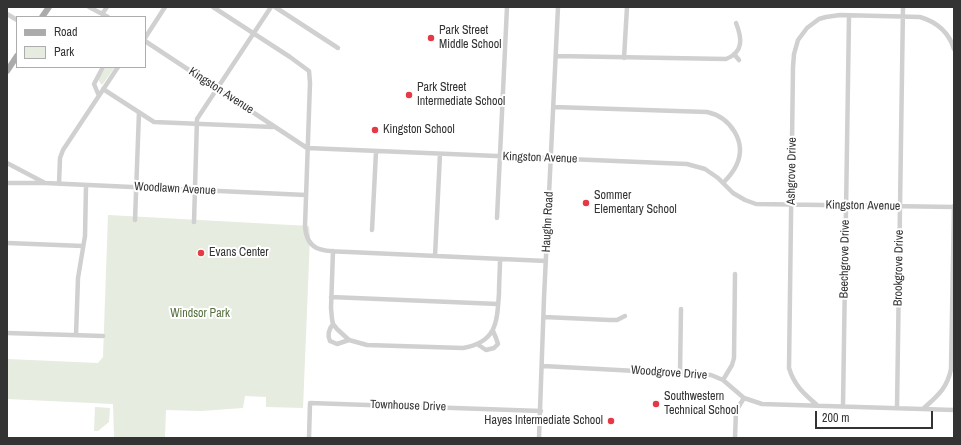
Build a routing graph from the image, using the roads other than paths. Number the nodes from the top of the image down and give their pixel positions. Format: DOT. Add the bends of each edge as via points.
graph roads {
  1 [pos="49,7"];
  2 [pos="89,7"];
  3 [pos="107,7"];
  4 [pos="165,7"];
  5 [pos="213,7"];
  6 [pos="271,7"];
  7 [pos="275,7"];
  8 [pos="507,7"];
  9 [pos="558,7"];
  10 [pos="627,7"];
  11 [pos="903,7"];
  12 [pos="7,14"];
  13 [pos="102,14"];
  14 [pos="43,16"];
  15 [pos="106,16"];
  16 [pos="848,16"];
  17 [pos="902,16"];
  18 [pos="16,19"];
  19 [pos="736,23"];
  20 [pos="253,33"];
  21 [pos="146,36"];
  22 [pos="146,42"];
  23 [pos="338,48"];
  24 [pos="954,49"];
  25 [pos="734,54"];
  26 [pos="556,56"];
  27 [pos="16,58"];
  28 [pos="624,58"];
  29 [pos="739,60"];
  30 [pos="103,68"];
  31 [pos="117,68"];
  32 [pos="7,71"];
  33 [pos="103,89"];
  34 [pos="217,89"];
  35 [pos="99,96"];
  36 [pos="554,107"];
  37 [pos="139,112"];
  38 [pos="197,124"];
  39 [pos="275,127"];
  40 [pos="307,148"];
  41 [pos="376,152"];
  42 [pos="440,154"];
  43 [pos="500,156"];
  44 [pos="551,158"];
  45 [pos="7,163"];
  46 [pos="7,183"];
  47 [pos="45,183"];
  48 [pos="723,183"];
  49 [pos="59,184"];
  50 [pos="86,186"];
  51 [pos="137,188"];
  52 [pos="195,190"];
  53 [pos="306,195"];
  54 [pos="791,205"];
  55 [pos="846,206"];
  56 [pos="900,207"];
  57 [pos="954,207"];
  58 [pos="497,218"];
  59 [pos="135,220"];
  60 [pos="194,222"];
  61 [pos="372,230"];
  62 [pos="7,242"];
  63 [pos="83,246"];
  64 [pos="333,252"];
  65 [pos="435,256"];
  66 [pos="500,259"];
  67 [pos="546,261"];
  68 [pos="735,274"];
  69 [pos="331,297"];
  70 [pos="498,304"];
  71 [pos="681,309"];
  72 [pos="625,316"];
  73 [pos="544,317"];
  74 [pos="333,324"];
  75 [pos="492,331"];
  76 [pos="7,333"];
  77 [pos="76,335"];
  78 [pos="103,336"];
  79 [pos="349,340"];
  80 [pos="478,344"];
  81 [pos="543,366"];
  82 [pos="680,373"];
  83 [pos="723,380"];
  84 [pos="744,398"];
  85 [pos="817,405"];
  86 [pos="843,406"];
  87 [pos="897,408"];
  88 [pos="923,409"];
  89 [pos="954,410"];
  90 [pos="541,411"];
  91 [pos="309,438"];
  92 [pos="540,438"];
  93 [pos="735,438"];
  1 -- 14 [label="main road"];
  2 -- 13 [label="street"];
  3 -- 13 [label="street"];
  4 -- 21 [label="street"];
  5 -- 20 [label="street"];
  6 -- 20 [label="street"];
  7 -- 23 [label="street"];
  8 -- 43 [label="street"];
  9 -- 26 [label="street, Haughn Road"];
  10 -- 28 [label="street"];
  11 -- 17 [label="street, Brookgrove Drive"];
  12 -- 18 [label="street"];
  13 -- 15 [label="street"];
  16 -- 17 [label="street, Ashgrove Drive"];
  16 -- 54 [label="street, Ashgrove Drive" via="833,15 812,23 802,34 796,47"];
  16 -- 55 [label="street, Beechgrove Drive"];
  17 -- 24 [label="street, Ashgrove Drive" via="920,17 934,23 945,32"];
  17 -- 56 [label="street, Brookgrove Drive"];
  19 -- 25 [label="street" via="741,40"];
  20 -- 34 [label="street"];
  20 -- 40 [label="street" via="307,69 310,75"];
  22 -- 34 [label="street, Kingston Avenue"];
  25 -- 28 [label="street" via="723,59"];
  25 -- 29 [label="street"];
  26 -- 28 [label="street"];
  26 -- 36 [label="street, Haughn Road"];
  27 -- 32 [label="main road"];
  30 -- 35 [label="street" via="94,84"];
  31 -- 33 [label="street"];
  33 -- 35 [label="street"];
  33 -- 37 [label="street"];
  34 -- 38 [label="street" via="197,119"];
  34 -- 39 [label="street, Kingston Avenue"];
  35 -- 49 [label="street" via="61,154"];
  36 -- 44 [label="street, Haughn Road"];
  36 -- 48 [label="street" via="706,112 718,115 731,125 739,143 736,166"];
  37 -- 38 [label="street" via="158,122"];
  37 -- 51 [label="street"];
  38 -- 39 [label="street"];
  38 -- 52 [label="street"];
  39 -- 40 [label="street, Kingston Avenue"];
  40 -- 41 [label="street, Kingston Avenue"];
  40 -- 53 [label="street"];
  41 -- 42 [label="street, Kingston Avenue"];
  41 -- 61 [label="street"];
  42 -- 43 [label="street, Kingston Avenue"];
  42 -- 65 [label="street"];
  43 -- 44 [label="street, Kingston Avenue"];
  43 -- 58 [label="street"];
  44 -- 48 [label="street, Kingston Avenue" via="687,164 705,169"];
  44 -- 67 [label="street, Haughn Road"];
  45 -- 47 [label="street, Woodlawn Avenue"];
  46 -- 47 [label="street, Woodlawn Avenue"];
  47 -- 49 [label="street, Woodlawn Avenue"];
  48 -- 54 [label="street, Kingston Avenue" via="733,193 750,202"];
  49 -- 50 [label="street, Woodlawn Avenue"];
  50 -- 51 [label="street, Woodlawn Avenue"];
  50 -- 63 [label="street"];
  51 -- 52 [label="street, Woodlawn Avenue"];
  51 -- 59 [label="street"];
  52 -- 53 [label="street, Woodlawn Avenue"];
  52 -- 60 [label="street"];
  53 -- 64 [label="street" via="305,235 318,250"];
  54 -- 55 [label="street, Kingston Avenue"];
  54 -- 85 [label="street, Ashgrove Drive" via="790,368 798,388"];
  55 -- 56 [label="street, Kingston Avenue"];
  55 -- 86 [label="street, Beechgrove Drive"];
  56 -- 57 [label="street, Kingston Avenue"];
  56 -- 87 [label="street, Brookgrove Drive"];
  57 -- 88 [label="street" via="951,369 943,389"];
  62 -- 63 [label="street"];
  63 -- 77 [label="street" via="78,278"];
  64 -- 65 [label="street"];
  64 -- 69 [label="street"];
  65 -- 66 [label="street"];
  66 -- 67 [label="street"];
  66 -- 70 [label="street"];
  67 -- 73 [label="street, Haughn Road"];
  68 -- 83 [label="street" via="734,361"];
  69 -- 70 [label="street"];
  69 -- 74 [label="street"];
  70 -- 75 [label="street" via="497,318"];
  71 -- 82 [label="street"];
  72 -- 73 [label="street" via="617,320"];
  73 -- 81 [label="street, Haughn Road"];
  74 -- 79 [label="street"];
  74 -- 79 [label="street" via="328,336 331,343 339,344"];
  75 -- 80 [label="street"];
  75 -- 80 [label="street" via="498,344 494,348 486,350"];
  76 -- 77 [label="street"];
  77 -- 78 [label="street"];
  79 -- 80 [label="street" via="367,345 455,348"];
  81 -- 82 [label="street, Woodgrove Drive"];
  81 -- 90 [label="street, Haughn Road"];
  82 -- 83 [label="street, Woodgrove Drive" via="711,375"];
  83 -- 84 [label="street, Woodgrove Drive"];
  84 -- 85 [label="street, Woodgrove Drive" via="762,404"];
  84 -- 93 [label="street" via="736,411"];
  85 -- 86 [label="street, Woodgrove Drive"];
  86 -- 87 [label="street, Woodgrove Drive"];
  87 -- 88 [label="street, Woodgrove Drive"];
  88 -- 89 [label="street, Woodgrove Drive"];
  90 -- 91 [label="street, Townhouse Drive" via="310,403"];
  90 -- 92 [label="street, Haughn Road"];
}
